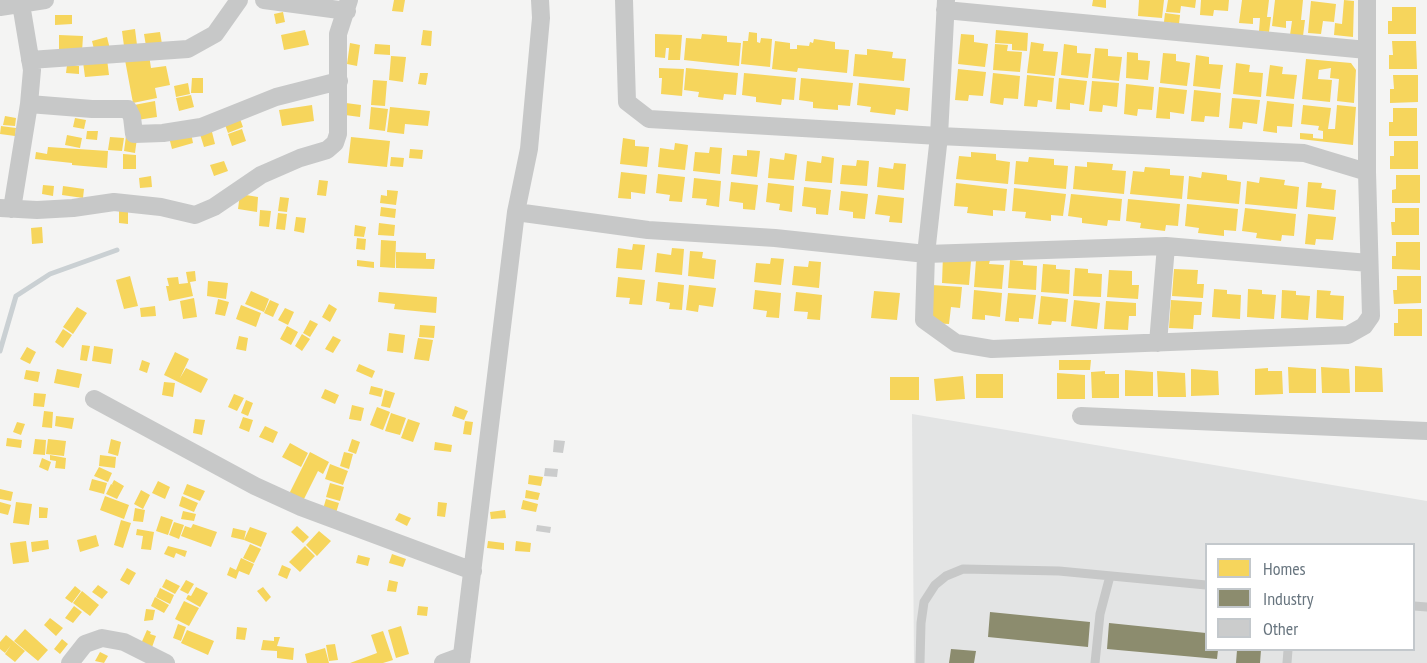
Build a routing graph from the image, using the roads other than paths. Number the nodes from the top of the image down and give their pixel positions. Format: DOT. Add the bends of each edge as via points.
graph roads {
  1 [pos="45,0"];
  2 [pos="238,0"];
  3 [pos="264,0"];
  4 [pos="540,0"];
  5 [pos="624,0"];
  6 [pos="1367,0"];
  7 [pos="21,4"];
  8 [pos="348,5"];
  9 [pos="945,5"];
  10 [pos="0,7"];
  11 [pos="1367,50"];
  12 [pos="30,60"];
  13 [pos="339,81"];
  14 [pos="29,104"];
  15 [pos="939,136"];
  16 [pos="1367,172"];
  17 [pos="6,209"];
  18 [pos="516,212"];
  19 [pos="1166,246"];
  20 [pos="926,254"];
  21 [pos="1369,263"];
  22 [pos="1158,343"];
  23 [pos="94,399"];
  24 [pos="1081,416"];
  25 [pos="1427,431"];
  26 [pos="473,571"];
  27 [pos="1110,576"];
  28 [pos="1205,585"];
  29 [pos="461,659"];
  30 [pos="70,663"];
  31 [pos="166,663"];
  32 [pos="443,663"];
  33 [pos="920,663"];
  34 [pos="1095,663"];
  1 -- 7 [label="street"];
  2 -- 12 [label="street" via="215,34 188,49"];
  3 -- 8 [label="street"];
  4 -- 18 [label="street" via="530,149"];
  5 -- 15 [label="street" via="627,102 649,119"];
  6 -- 11 [label="street"];
  7 -- 10 [label="street"];
  7 -- 12 [label="street"];
  8 -- 13 [label="street" via="339,34"];
  9 -- 11 [label="street"];
  9 -- 15 [label="street"];
  11 -- 16 [label="street"];
  12 -- 14 [label="street"];
  13 -- 14 [label="street" via="276,98 201,127 163,133 134,134 128,109"];
  13 -- 17 [label="street" via="335,143 327,150 261,175 214,207 195,215 114,202 73,208"];
  14 -- 17 [label="street"];
  15 -- 16 [label="street" via="1304,153"];
  15 -- 20 [label="street"];
  16 -- 21 [label="street"];
  18 -- 20 [label="street" via="648,230"];
  18 -- 26 [label="street"];
  19 -- 20 [label="street"];
  19 -- 21 [label="street"];
  19 -- 22 [label="street"];
  20 -- 22 [label="street" via="924,320 956,344 992,349"];
  21 -- 22 [label="street" via="1371,316 1364,326 1348,335"];
  23 -- 26 [label="street" via="302,507"];
  24 -- 25 [label="street"];
  26 -- 29 [label="street"];
  27 -- 28 [label="lane"];
  27 -- 33 [label="lane" via="1000,568 963,569 946,576 924,603"];
  27 -- 34 [label="lane" via="1100,614"];
  29 -- 32 [label="street"];
  30 -- 31 [label="street" via="85,644 102,638 124,642"];
}
